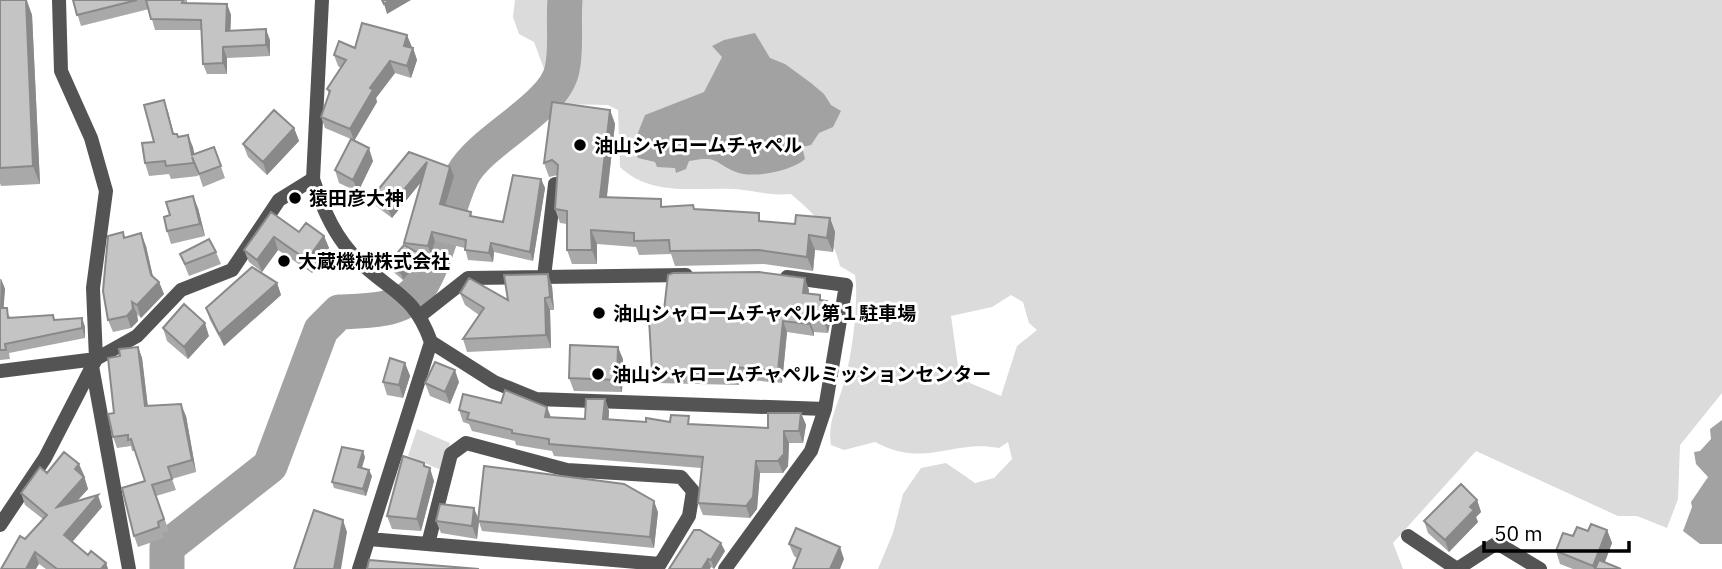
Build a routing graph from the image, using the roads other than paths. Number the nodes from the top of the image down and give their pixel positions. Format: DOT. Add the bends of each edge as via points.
graph roads {
  1 [pos="59,0"];
  2 [pos="322,0"];
  3 [pos="313,179"];
  4 [pos="555,184"];
  5 [pos="695,275"];
  6 [pos="777,276"];
  7 [pos="544,277"];
  8 [pos="421,316"];
  9 [pos="431,342"];
  10 [pos="94,363"];
  11 [pos="0,371"];
  12 [pos="825,409"];
  13 [pos="0,525"];
  14 [pos="1408,536"];
  15 [pos="369,539"];
  16 [pos="428,544"];
  17 [pos="129,569"];
  18 [pos="359,569"];
  19 [pos="725,569"];
  20 [pos="1457,569"];
  21 [pos="1541,569"];
  1 -- 10 [label="street" via="61,71 91,138 106,191 93,288"];
  2 -- 3 [label="street"];
  3 -- 8 [label="street" via="339,239"];
  3 -- 10 [label="street" via="279,201 232,270 181,290 137,336"];
  4 -- 7 [label="street"];
  5 -- 7 [label="street"];
  6 -- 12 [label="street" via="846,285"];
  7 -- 8 [label="street" via="468,278"];
  8 -- 9 [label="street"];
  9 -- 12 [label="street" via="494,382 536,399"];
  9 -- 15 [label="street"];
  10 -- 11 [label="street"];
  10 -- 13 [label="street" via="45,458"];
  10 -- 17 [label="street"];
  12 -- 19 [label="street" via="811,451"];
  14 -- 20 [label="street"];
  15 -- 16 [label="street"];
  15 -- 18 [label="street"];
  16 -- 16 [label="street" via="660,564 689,516 693,491 681,477 567,470 466,443 451,454"];
  20 -- 21 [label="street" via="1497,542"];
}
